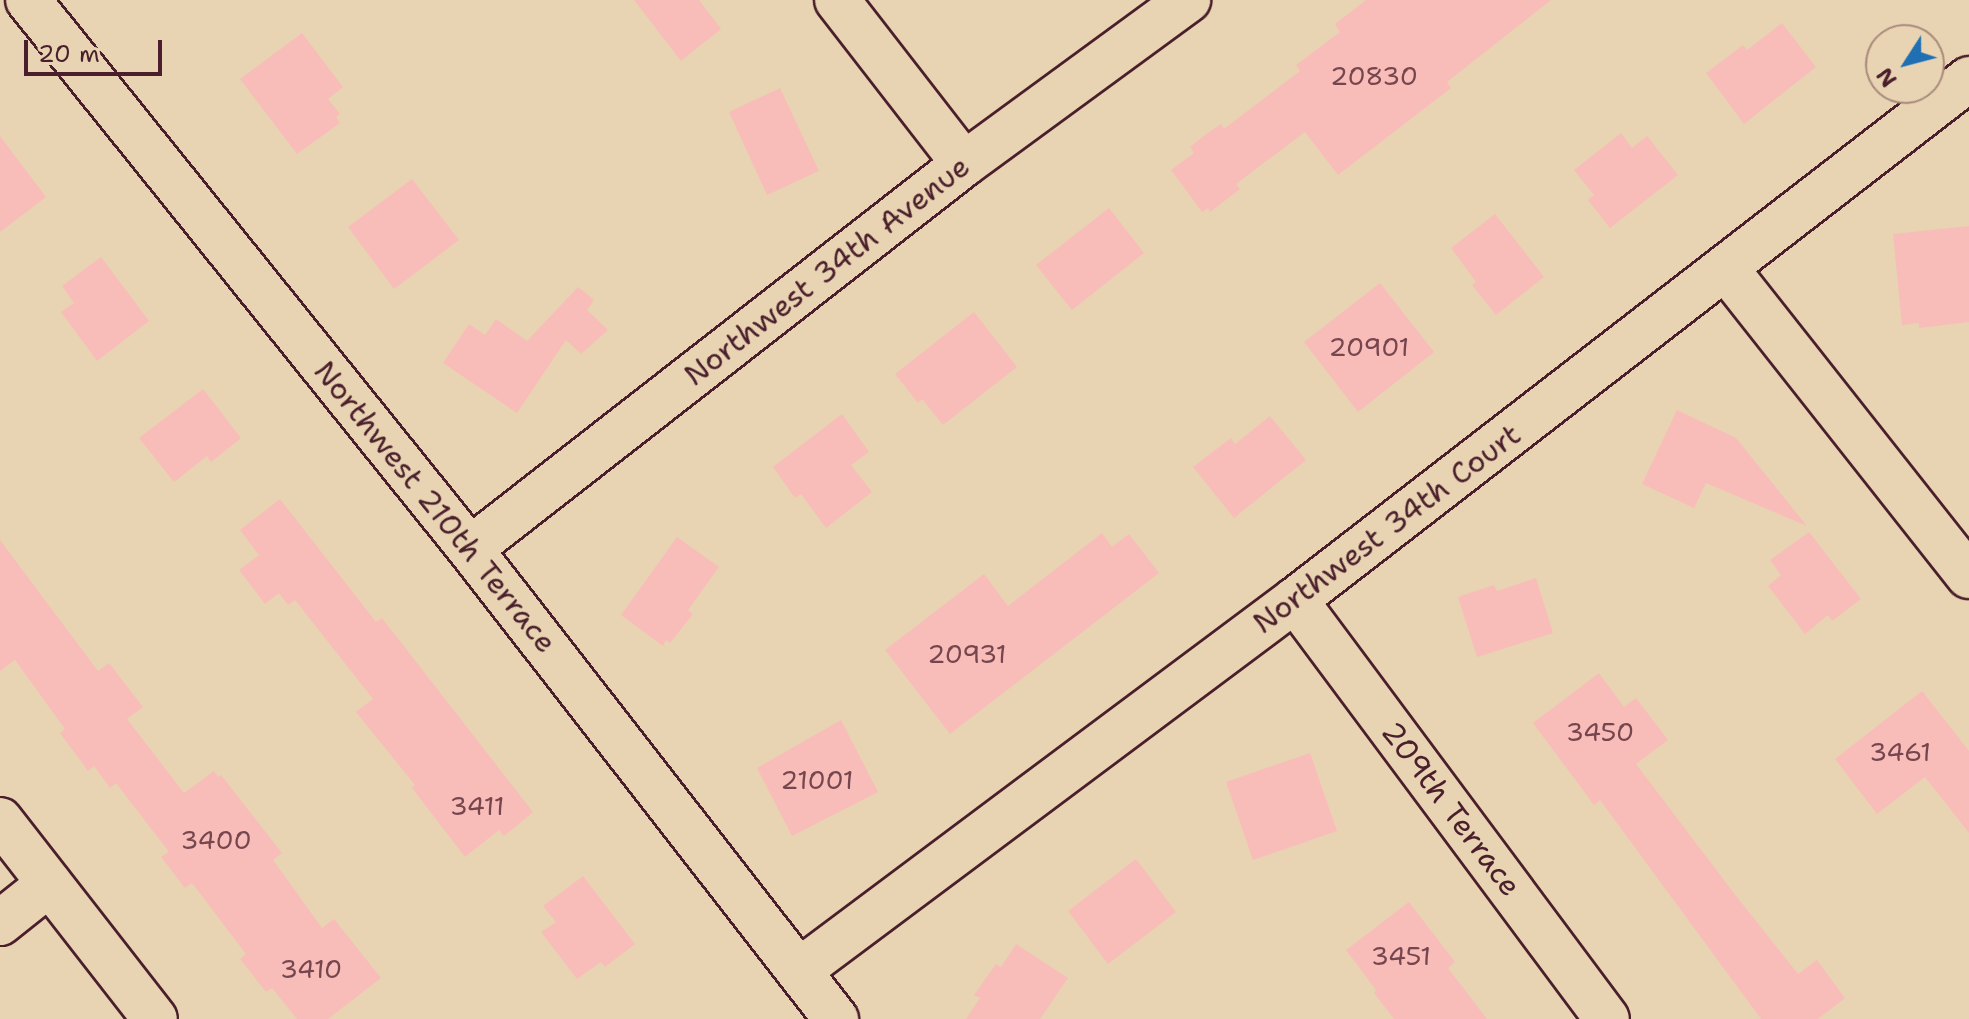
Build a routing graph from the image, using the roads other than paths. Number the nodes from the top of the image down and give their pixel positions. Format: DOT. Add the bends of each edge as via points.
graph roads {
  1 [pos="28,0"];
  2 [pos="837,0"];
  3 [pos="1188,0"];
  4 [pos="1969,79"];
  5 [pos="964,164"];
  6 [pos="1727,270"];
  7 [pos="470,549"];
  8 [pos="1969,576"];
  9 [pos="1295,600"];
  10 [pos="0,820"];
  11 [pos="49,884"];
  12 [pos="0,923"];
  13 [pos="800,970"];
  14 [pos="155,1019"];
  15 [pos="836,1019"];
  16 [pos="1607,1019"];
  1 -- 7 [label="street, Northwest 210th Terrace"];
  2 -- 5 [label="street"];
  3 -- 5 [label="street, Northwest 34th Avenue"];
  4 -- 6 [label="street, Northwest 34th Court"];
  5 -- 7 [label="street, Northwest 34th Avenue"];
  6 -- 8 [label="street"];
  6 -- 9 [label="street, Northwest 34th Court"];
  7 -- 13 [label="street, Northwest 210th Terrace"];
  9 -- 13 [label="street, Northwest 34th Court"];
  9 -- 16 [label="street, 209th Terrace"];
  10 -- 11 [label="street"];
  11 -- 12 [label="street"];
  11 -- 14 [label="street"];
  13 -- 15 [label="street, Northwest 210th Terrace"];
}
